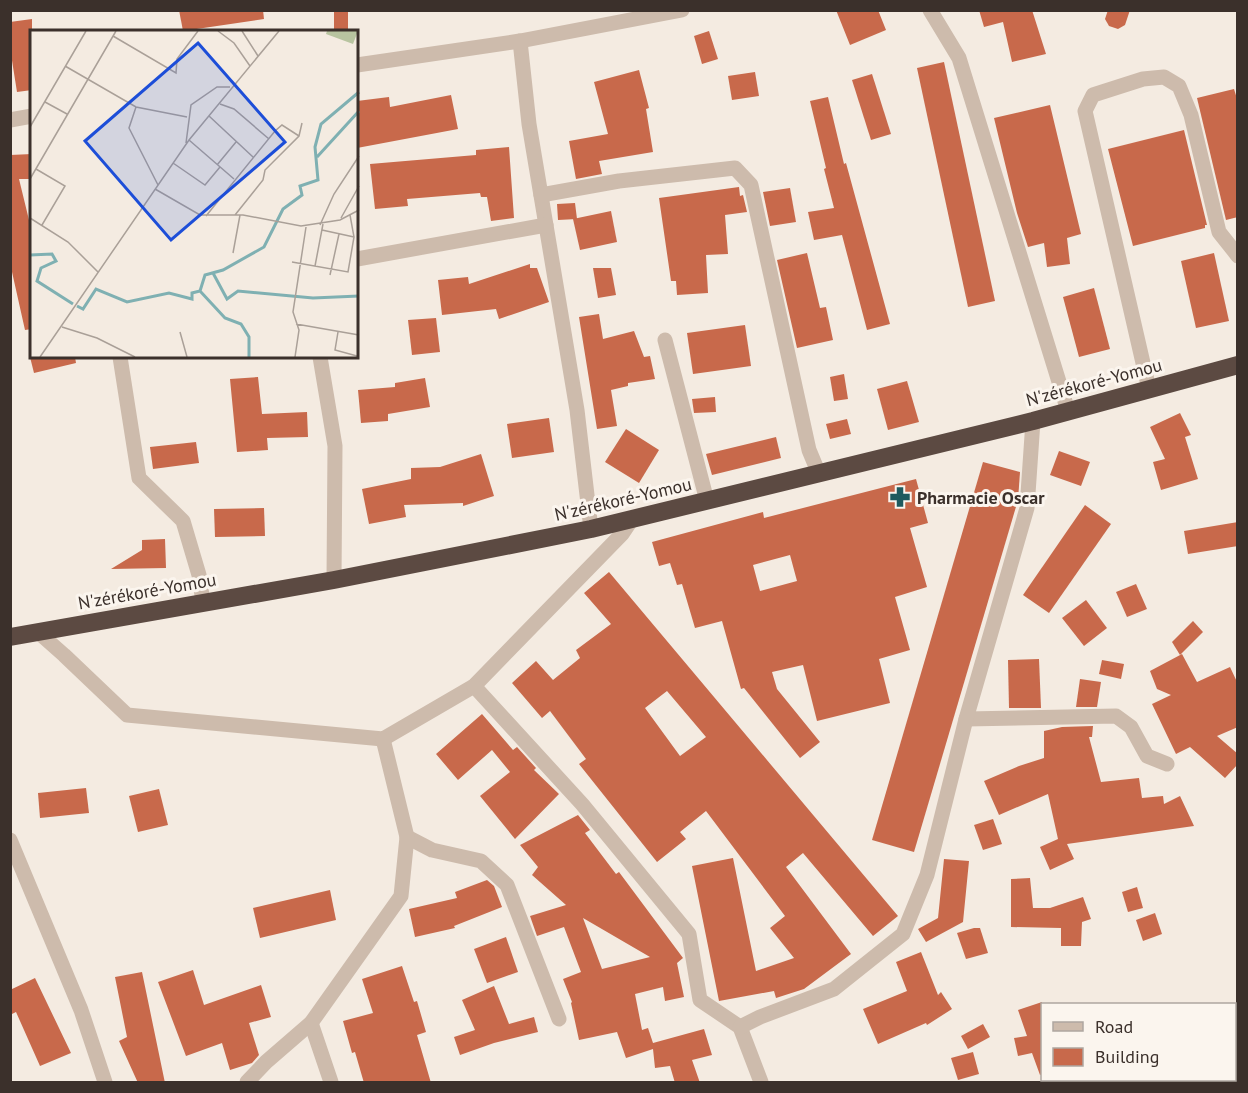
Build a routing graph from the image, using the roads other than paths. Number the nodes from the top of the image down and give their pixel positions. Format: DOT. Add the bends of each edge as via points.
graph roads {
  1 [pos="682,10"];
  2 [pos="930,10"];
  3 [pos="520,41"];
  4 [pos="358,65"];
  5 [pos="30,116"];
  6 [pos="10,120"];
  7 [pos="541,195"];
  8 [pos="546,225"];
  9 [pos="1238,256"];
  10 [pos="358,259"];
  11 [pos="665,340"];
  12 [pos="120,358"];
  13 [pos="320,358"];
  14 [pos="1238,365"];
  15 [pos="1149,389"];
  16 [pos="1068,411"];
  17 [pos="1033,421"];
  18 [pos="819,474"];
  19 [pos="707,501"];
  20 [pos="632,519"];
  21 [pos="591,529"];
  22 [pos="333,580"];
  23 [pos="202,602"];
  24 [pos="38,632"];
  25 [pos="10,637"];
  26 [pos="474,686"];
  27 [pos="966,718"];
  28 [pos="383,739"];
  29 [pos="1167,764"];
  30 [pos="407,837"];
  31 [pos="10,840"];
  32 [pos="559,1019"];
  33 [pos="311,1023"];
  34 [pos="740,1027"];
  35 [pos="105,1083"];
  36 [pos="248,1083"];
  37 [pos="330,1083"];
  38 [pos="761,1083"];
  1 -- 3 [label="street"];
  2 -- 16 [label="street" via="959,58"];
  3 -- 4 [label="street"];
  3 -- 7 [label="street"];
  5 -- 6 [label="street"];
  7 -- 8 [label="street"];
  7 -- 18 [label="street" via="619,181 735,168 751,185 809,450"];
  8 -- 10 [label="street"];
  8 -- 21 [label="street" via="578,410"];
  9 -- 15 [label="street" via="1219,232 1191,115 1179,86 1164,77 1143,79 1093,95 1085,111"];
  11 -- 19 [label="street"];
  12 -- 23 [label="street" via="139,478 183,522 199,575"];
  13 -- 22 [label="street" via="335,446"];
  14 -- 15 [label="highway, N'zérékoré-Yomou"];
  15 -- 16 [label="highway, N'zérékoré-Yomou"];
  16 -- 17 [label="highway, N'zérékoré-Yomou"];
  17 -- 18 [label="highway, N'zérékoré-Yomou"];
  17 -- 27 [label="street" via="1026,508"];
  18 -- 19 [label="highway, N'zérékoré-Yomou"];
  19 -- 20 [label="highway, N'zérékoré-Yomou"];
  20 -- 21 [label="highway, N'zérékoré-Yomou"];
  20 -- 26 [label="street" via="622,534"];
  21 -- 22 [label="highway, N'zérékoré-Yomou"];
  22 -- 23 [label="highway, N'zérékoré-Yomou"];
  23 -- 24 [label="highway, N'zérékoré-Yomou"];
  24 -- 25 [label="highway, N'zérékoré-Yomou"];
  24 -- 28 [label="street" via="127,715"];
  26 -- 28 [label="street"];
  26 -- 34 [label="street" via="582,804 689,934 700,1000"];
  27 -- 29 [label="street" via="1116,716 1131,726 1147,756"];
  27 -- 34 [label="street" via="927,875 903,934 834,989"];
  28 -- 30 [label="street"];
  30 -- 32 [label="street" via="432,850 481,861 507,885"];
  30 -- 33 [label="street" via="401,896"];
  31 -- 35 [label="street" via="81,1010"];
  33 -- 36 [label="street"];
  33 -- 37 [label="street"];
  34 -- 38 [label="street"];
}
